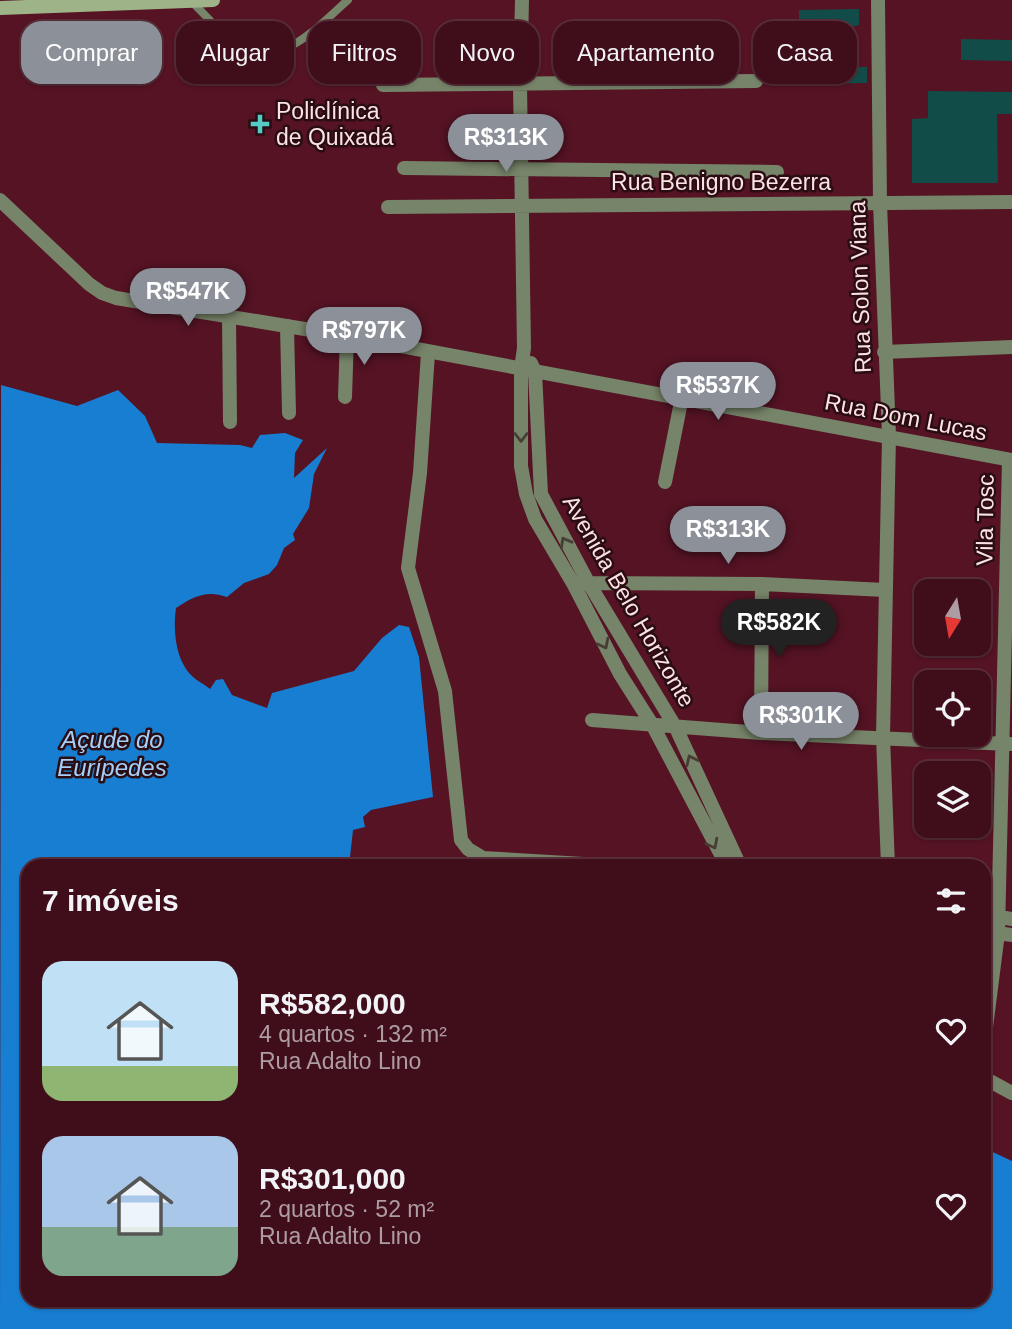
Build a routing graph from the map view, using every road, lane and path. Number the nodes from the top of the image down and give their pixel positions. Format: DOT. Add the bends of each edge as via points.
graph roads {
  1 [pos="213,0"];
  2 [pos="348,0"];
  3 [pos="522,0"];
  4 [pos="878,0"];
  5 [pos="191,1"];
  6 [pos="75,3"];
  7 [pos="0,8"];
  8 [pos="753,81"];
  9 [pos="383,85"];
  10 [pos="520,85"];
  11 [pos="404,169"];
  12 [pos="523,171"];
  13 [pos="777,172"];
  14 [pos="0,200"];
  15 [pos="1012,202"];
  16 [pos="880,204"];
  17 [pos="523,206"];
  18 [pos="388,207"];
  19 [pos="229,316"];
  20 [pos="287,326"];
  21 [pos="347,336"];
  22 [pos="1012,347"];
  23 [pos="884,352"];
  24 [pos="428,353"];
  25 [pos="528,370"];
  26 [pos="345,397"];
  27 [pos="681,397"];
  28 [pos="289,413"];
  29 [pos="230,422"];
  30 [pos="889,436"];
  31 [pos="1010,460"];
  32 [pos="665,482"];
  33 [pos="526,494"];
  34 [pos="541,494"];
  35 [pos="581,584"];
  36 [pos="762,584"];
  37 [pos="886,590"];
  38 [pos="1009,606"];
  39 [pos="637,666"];
  40 [pos="620,674"];
  41 [pos="592,720"];
  42 [pos="653,726"];
  43 [pos="676,728"];
  44 [pos="761,733"];
  45 [pos="883,737"];
  46 [pos="1008,744"];
  47 [pos="500,859"];
  48 [pos="723,859"];
  49 [pos="737,859"];
  50 [pos="888,859"];
  51 [pos="998,917"];
  52 [pos="998,933"];
  53 [pos="991,988"];
  54 [pos="991,1082"];
  55 [pos="1012,1093"];
  1 -- 5 [label="main road"];
  2 -- 5 [label="lane" via="304,38 282,50 262,53 230,38"];
  3 -- 10 [label="street, Avenida Belo Horizonte"];
  4 -- 16 [label="street, Rua Solon Viana"];
  5 -- 6 [label="main road"];
  6 -- 7 [label="main road"];
  8 -- 10 [label="street"];
  9 -- 10 [label="street"];
  10 -- 12 [label="street, Avenida Belo Horizonte"];
  11 -- 12 [label="street"];
  12 -- 13 [label="street"];
  12 -- 17 [label="street, Avenida Belo Horizonte"];
  14 -- 19 [label="street, Rua Dom Lucas" via="102,293"];
  15 -- 16 [label="street, Rua Benigno Bezerra"];
  16 -- 17 [label="street, Rua Benigno Bezerra"];
  16 -- 23 [label="street, Rua Solon Viana"];
  17 -- 18 [label="street, Rua Benigno Bezerra"];
  17 -- 25 [label="street, Avenida Belo Horizonte"];
  19 -- 20 [label="street, Rua Dom Lucas"];
  19 -- 29 [label="street"];
  20 -- 21 [label="street, Rua Dom Lucas"];
  20 -- 28 [label="street"];
  21 -- 24 [label="street, Rua Dom Lucas"];
  21 -- 26 [label="street"];
  22 -- 23 [label="street"];
  23 -- 30 [label="street, Rua Solon Viana"];
  24 -- 25 [label="street, Rua Dom Lucas"];
  24 -- 47 [label="street" via="408,568 445,691 461,840 483,858"];
  25 -- 27 [label="street, Rua Dom Lucas"];
  25 -- 33 [label="street, Avenida Belo Horizonte, one-way" via="521,466"];
  25 -- 34 [label="street, Avenida Belo Horizonte"];
  27 -- 30 [label="street, Rua Dom Lucas"];
  27 -- 32 [label="street"];
  30 -- 31 [label="street, Rua Dom Lucas"];
  30 -- 37 [label="street, Rua Solon Viana"];
  31 -- 38 [label="street, Vila Tosc"];
  33 -- 34 [label="street"];
  33 -- 35 [label="street, Avenida Belo Horizonte" via="535,519"];
  35 -- 34 [label="street, Avenida Belo Horizonte, one-way"];
  35 -- 36 [label="street"];
  35 -- 39 [label="street, Avenida Belo Horizonte"];
  35 -- 40 [label="street, Avenida Belo Horizonte, one-way"];
  36 -- 37 [label="street"];
  36 -- 44 [label="street"];
  37 -- 45 [label="street, Rua Solon Viana"];
  38 -- 46 [label="street, Vila Tosc"];
  39 -- 40 [label="street"];
  39 -- 43 [label="street, Avenida Belo Horizonte"];
  40 -- 42 [label="street, Avenida Belo Horizonte"];
  41 -- 42 [label="street"];
  42 -- 43 [label="street"];
  42 -- 48 [label="street, Avenida Belo Horizonte, one-way"];
  43 -- 44 [label="street"];
  49 -- 43 [label="street, Avenida Belo Horizonte, one-way"];
  44 -- 45 [label="street"];
  45 -- 46 [label="street"];
  45 -- 50 [label="street, Rua Solon Viana"];
  46 -- 51 [label="street, Vila Tosc"];
  51 -- 52 [label="street, Vila Tosc"];
  52 -- 53 [label="street, Vila Tosc"];
  54 -- 55 [label="street, Vila Tosc"];
}
